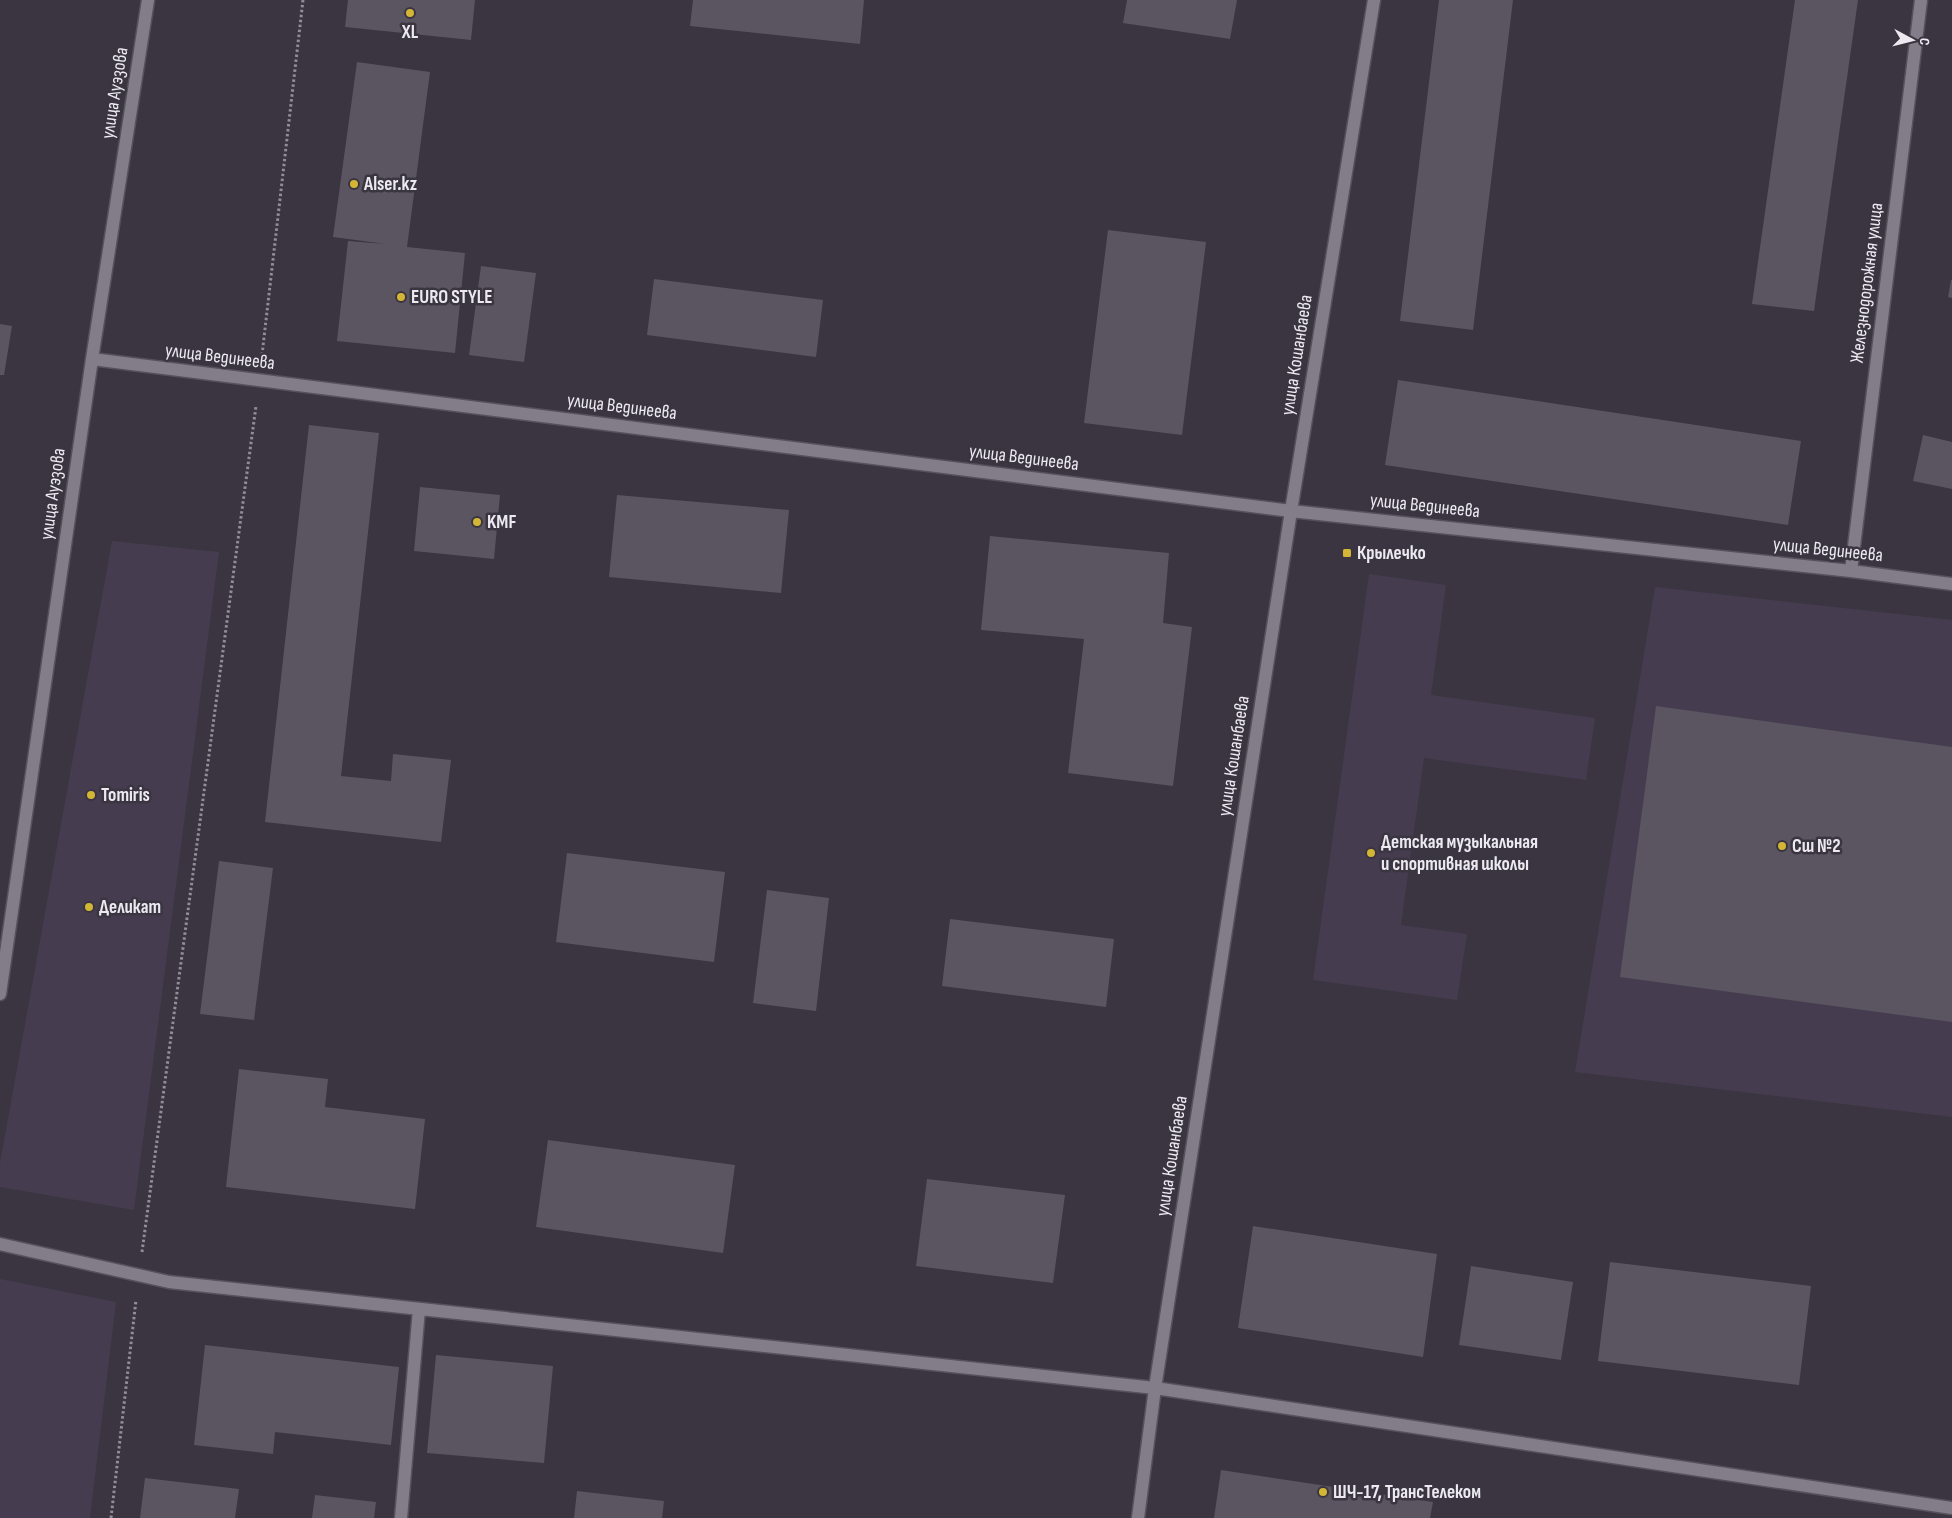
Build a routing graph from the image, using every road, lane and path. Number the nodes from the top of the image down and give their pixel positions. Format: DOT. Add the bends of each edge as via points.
graph roads {
  1 [pos="148,0"];
  2 [pos="303,0"];
  3 [pos="1374,0"];
  4 [pos="1921,0"];
  5 [pos="92,359"];
  6 [pos="259,381"];
  7 [pos="1291,511"];
  8 [pos="1851,571"];
  9 [pos="1952,584"];
  10 [pos="0,994"];
  11 [pos="0,1244"];
  12 [pos="139,1275"];
  13 [pos="419,1309"];
  14 [pos="1154,1388"];
  15 [pos="1952,1508"];
  16 [pos="110,1518"];
  17 [pos="401,1518"];
  18 [pos="1138,1518"];
  1 -- 5 [label="street, улица Ауэзова"];
  2 -- 6 [label="path"];
  3 -- 7 [label="street, улица Кошанбаева"];
  4 -- 8 [label="street, Железнодорожная улица"];
  5 -- 6 [label="street, улица Вединеева"];
  5 -- 10 [label="street, улица Ауэзова"];
  6 -- 7 [label="street, улица Вединеева"];
  6 -- 12 [label="path"];
  7 -- 8 [label="street, улица Вединеева"];
  7 -- 14 [label="street, улица Кошанбаева"];
  8 -- 9 [label="street, улица Вединеева"];
  11 -- 12 [label="street"];
  12 -- 13 [label="street" via="169,1282"];
  12 -- 16 [label="path"];
  13 -- 14 [label="street"];
  13 -- 17 [label="street"];
  14 -- 15 [label="street"];
  14 -- 18 [label="street, улица Кошанбаева"];
}
